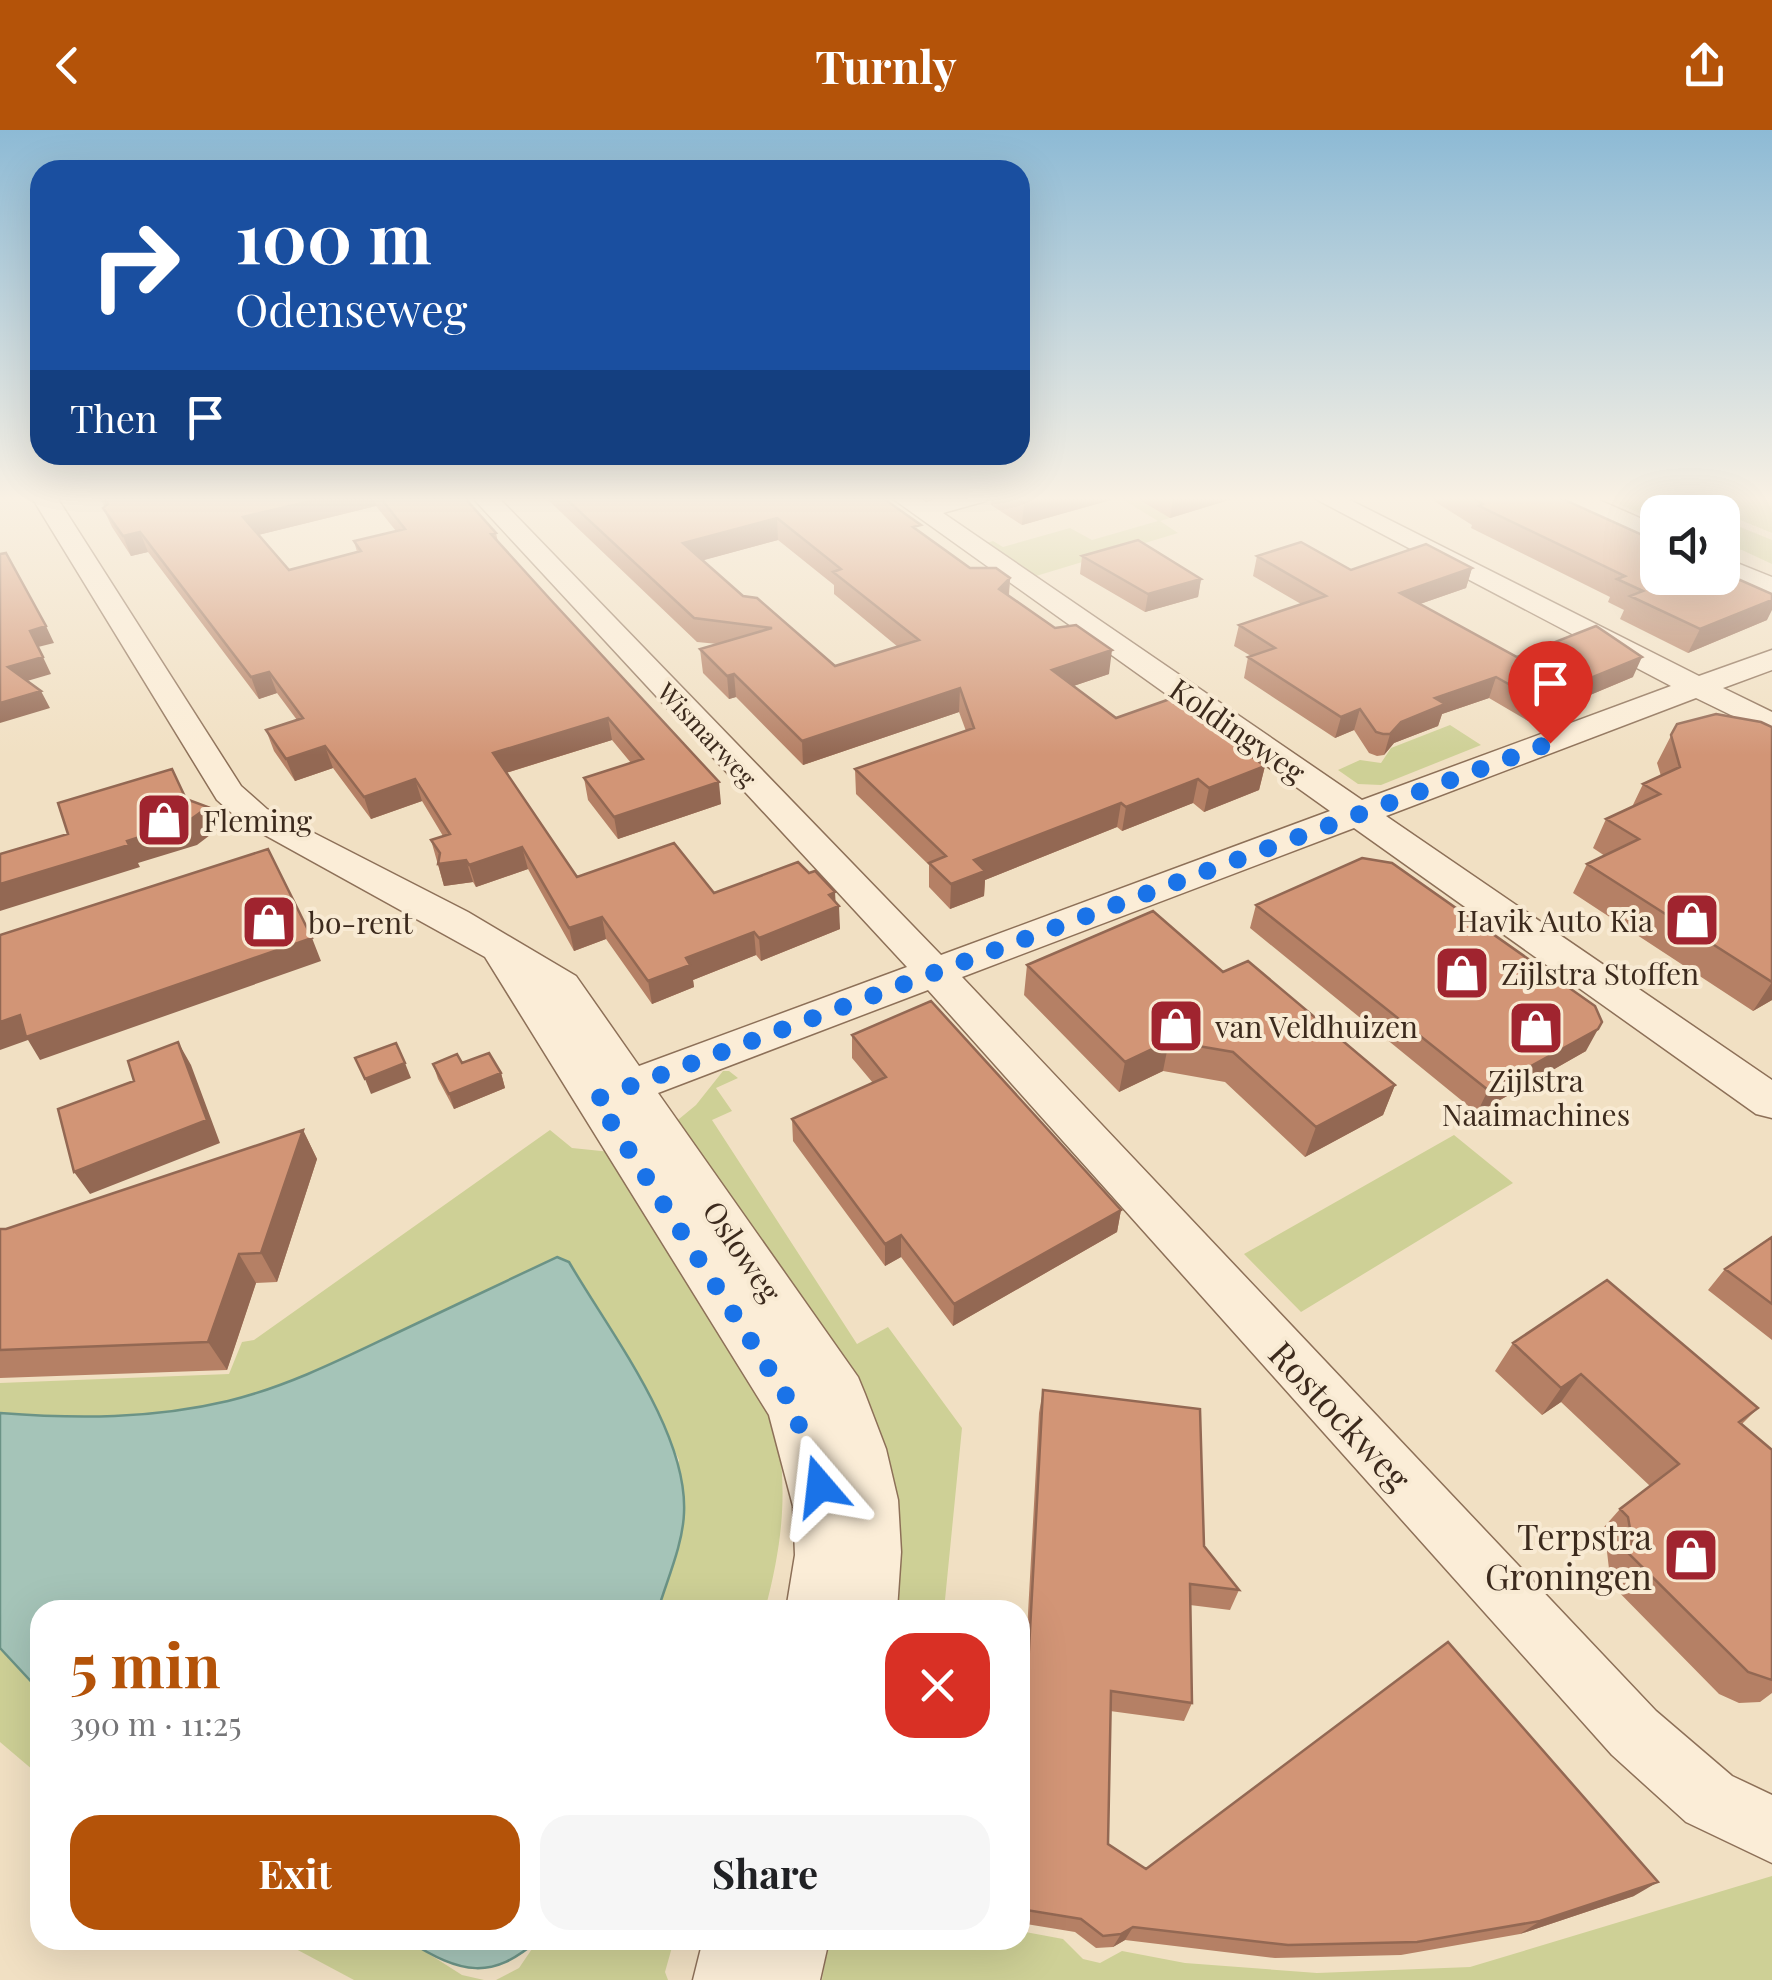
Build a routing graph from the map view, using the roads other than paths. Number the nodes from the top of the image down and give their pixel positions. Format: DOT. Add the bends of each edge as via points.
graph roads {
  1 [pos="97,582"];
  2 [pos="565,582"];
  3 [pos="1025,582"];
  4 [pos="1491,582"];
  5 [pos="1772,658"];
  6 [pos="1696,687"];
  7 [pos="1772,726"];
  8 [pos="1357,812"];
  9 [pos="933,971"];
  10 [pos="613,1092"];
  11 [pos="1772,1102"];
  12 [pos="818,1600"];
  13 [pos="869,1600"];
  14 [pos="1772,1830"];
  15 [pos="736,1950"];
  16 [pos="792,1950"];
  17 [pos="728,1980"];
  18 [pos="785,1980"];
  1 -- 10 [label="street, Osloweg" via="240,806 499,947"];
  2 -- 9 [label="street, Wismarweg"];
  3 -- 8 [label="street, Koldingweg"];
  4 -- 6 [label="street"];
  5 -- 6 [label="street"];
  6 -- 7 [label="street"];
  6 -- 8 [label="street"];
  8 -- 9 [label="street"];
  8 -- 11 [label="street, Koldingweg"];
  9 -- 10 [label="street"];
  9 -- 14 [label="street, Rostockweg" via="1634,1733 1709,1799"];
  10 -- 12 [label="street, Osloweg" via="792,1405 824,1508"];
  10 -- 13 [label="street, Osloweg" via="839,1394 872,1503"];
  15 -- 17 [label="street"];
  16 -- 18 [label="street"];
}
